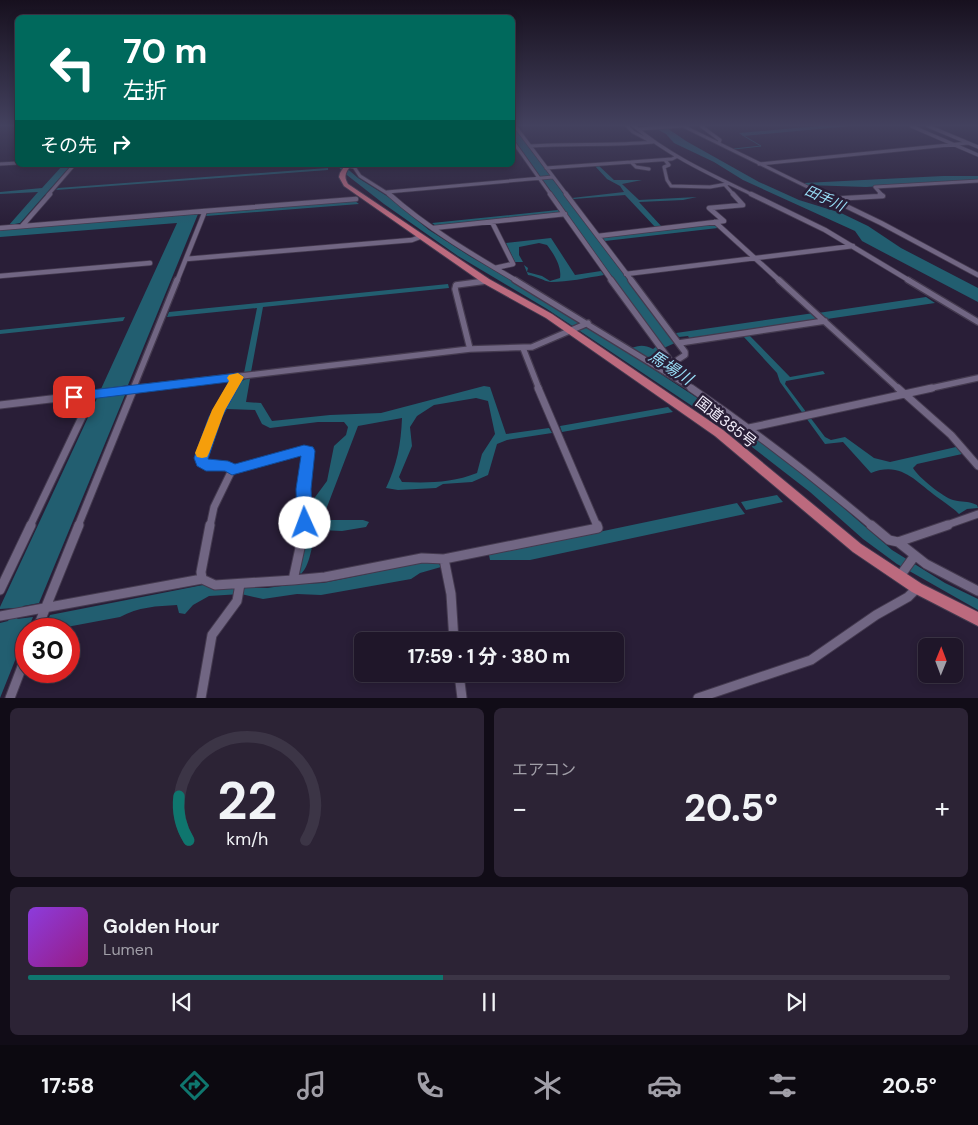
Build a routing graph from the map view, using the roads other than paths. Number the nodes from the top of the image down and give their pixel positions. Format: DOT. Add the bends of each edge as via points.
graph roads {
  1 [pos="529,159"];
  2 [pos="539,159"];
  3 [pos="670,159"];
  4 [pos="681,159"];
  5 [pos="747,159"];
  6 [pos="811,159"];
  7 [pos="665,160"];
  8 [pos="630,162"];
  9 [pos="15,163"];
  10 [pos="0,164"];
  11 [pos="757,164"];
  12 [pos="72,167"];
  13 [pos="345,168"];
  14 [pos="546,168"];
  15 [pos="649,169"];
  16 [pos="546,177"];
  17 [pos="978,181"];
  18 [pos="726,184"];
  19 [pos="387,192"];
  20 [pos="356,199"];
  21 [pos="830,199"];
  22 [pos="205,211"];
  23 [pos="564,214"];
  24 [pos="492,222"];
  25 [pos="715,222"];
  26 [pos="22,226"];
  27 [pos="0,228"];
  28 [pos="433,228"];
  29 [pos="598,236"];
  30 [pos="420,237"];
  31 [pos="853,246"];
  32 [pos="755,258"];
  33 [pos="186,259"];
  34 [pos="150,263"];
  35 [pos="494,268"];
  36 [pos="626,274"];
  37 [pos="978,275"];
  38 [pos="0,276"];
  39 [pos="486,281"];
  40 [pos="825,321"];
  41 [pos="978,322"];
  42 [pos="587,323"];
  43 [pos="573,330"];
  44 [pos="679,343"];
  45 [pos="522,348"];
  46 [pos="470,349"];
  47 [pos="672,363"];
  48 [pos="662,370"];
  49 [pos="238,377"];
  50 [pos="978,378"];
  51 [pos="134,390"];
  52 [pos="92,394"];
  53 [pos="906,395"];
  54 [pos="0,406"];
  55 [pos="749,428"];
  56 [pos="978,466"];
  57 [pos="232,470"];
  58 [pos="978,514"];
  59 [pos="898,542"];
  60 [pos="913,558"];
  61 [pos="444,559"];
  62 [pos="901,574"];
  63 [pos="202,580"];
  64 [pos="292,580"];
  65 [pos="240,584"];
  66 [pos="918,588"];
  67 [pos="0,590"];
  68 [pos="978,592"];
  69 [pos="45,608"];
  70 [pos="5,615"];
  71 [pos="41,618"];
  72 [pos="978,619"];
  73 [pos="453,632"];
  74 [pos="460,682"];
  75 [pos="16,683"];
  76 [pos="10,698"];
  77 [pos="201,698"];
  78 [pos="462,698"];
  79 [pos="698,698"];
  1 -- 16 [label="street"];
  2 -- 14 [label="street"];
  3 -- 7 [label="street"];
  4 -- 18 [label="street"];
  5 -- 11 [label="street"];
  6 -- 11 [label="street"];
  7 -- 8 [label="street"];
  7 -- 18 [label="street" via="669,165 664,167 670,186"];
  8 -- 14 [label="street"];
  8 -- 15 [label="street" via="636,167"];
  9 -- 10 [label="street"];
  11 -- 21 [label="street"];
  12 -- 26 [label="street"];
  13 -- 19 [label="street" via="354,167 360,176"];
  13 -- 30 [label="highway, 国道385号" via="341,179 346,185"];
  14 -- 16 [label="street"];
  16 -- 19 [label="street"];
  16 -- 23 [label="street"];
  16 -- 29 [label="street"];
  17 -- 21 [label="street" via="876,187 883,196"];
  18 -- 25 [label="street" via="743,205 709,208 724,222"];
  18 -- 31 [label="street"];
  19 -- 28 [label="street"];
  20 -- 22 [label="street"];
  21 -- 37 [label="street"];
  22 -- 26 [label="street"];
  22 -- 33 [label="street"];
  23 -- 24 [label="street"];
  23 -- 47 [label="street"];
  24 -- 28 [label="street"];
  24 -- 35 [label="street" via="513,264"];
  25 -- 29 [label="street"];
  25 -- 32 [label="street"];
  26 -- 27 [label="street"];
  28 -- 35 [label="street"];
  29 -- 36 [label="street"];
  30 -- 33 [label="street"];
  30 -- 39 [label="highway, 国道385号"];
  31 -- 32 [label="street"];
  31 -- 41 [label="street"];
  32 -- 36 [label="street"];
  32 -- 40 [label="street"];
  33 -- 51 [label="street"];
  34 -- 38 [label="street"];
  35 -- 42 [label="street"];
  36 -- 44 [label="street"];
  39 -- 43 [label="highway, 国道385号"];
  39 -- 46 [label="street" via="456,285 455,288"];
  40 -- 44 [label="street"];
  40 -- 53 [label="street"];
  42 -- 43 [label="street"];
  42 -- 48 [label="street"];
  43 -- 45 [label="street"];
  43 -- 62 [label="highway, 国道385号" via="719,433 850,543"];
  44 -- 47 [label="street" via="685,355"];
  45 -- 46 [label="street"];
  45 -- 61 [label="street" via="598,528"];
  46 -- 49 [label="street"];
  47 -- 48 [label="street"];
  48 -- 55 [label="street"];
  49 -- 51 [label="street"];
  49 -- 57 [label="street" via="219,410 200,458 206,465 228,466"];
  50 -- 53 [label="street"];
  51 -- 52 [label="street"];
  51 -- 69 [label="street"];
  52 -- 54 [label="street"];
  52 -- 67 [label="street"];
  53 -- 55 [label="street"];
  53 -- 56 [label="street" via="951,435"];
  55 -- 59 [label="street" via="830,490 878,533"];
  57 -- 63 [label="street" via="214,507"];
  57 -- 64 [label="street" via="308,451 305,523"];
  58 -- 59 [label="street"];
  59 -- 60 [label="street"];
  60 -- 62 [label="street"];
  60 -- 68 [label="street"];
  61 -- 64 [label="street" via="422,558 325,577"];
  61 -- 73 [label="street"];
  62 -- 66 [label="highway, 国道385号"];
  63 -- 65 [label="street" via="215,585"];
  63 -- 69 [label="street"];
  64 -- 65 [label="street"];
  65 -- 77 [label="street" via="234,607 212,635"];
  66 -- 72 [label="highway, 国道385号"];
  66 -- 79 [label="street" via="811,660"];
  69 -- 70 [label="street"];
  69 -- 71 [label="street"];
  74 -- 78 [label="street"];
  75 -- 76 [label="street"];
}
